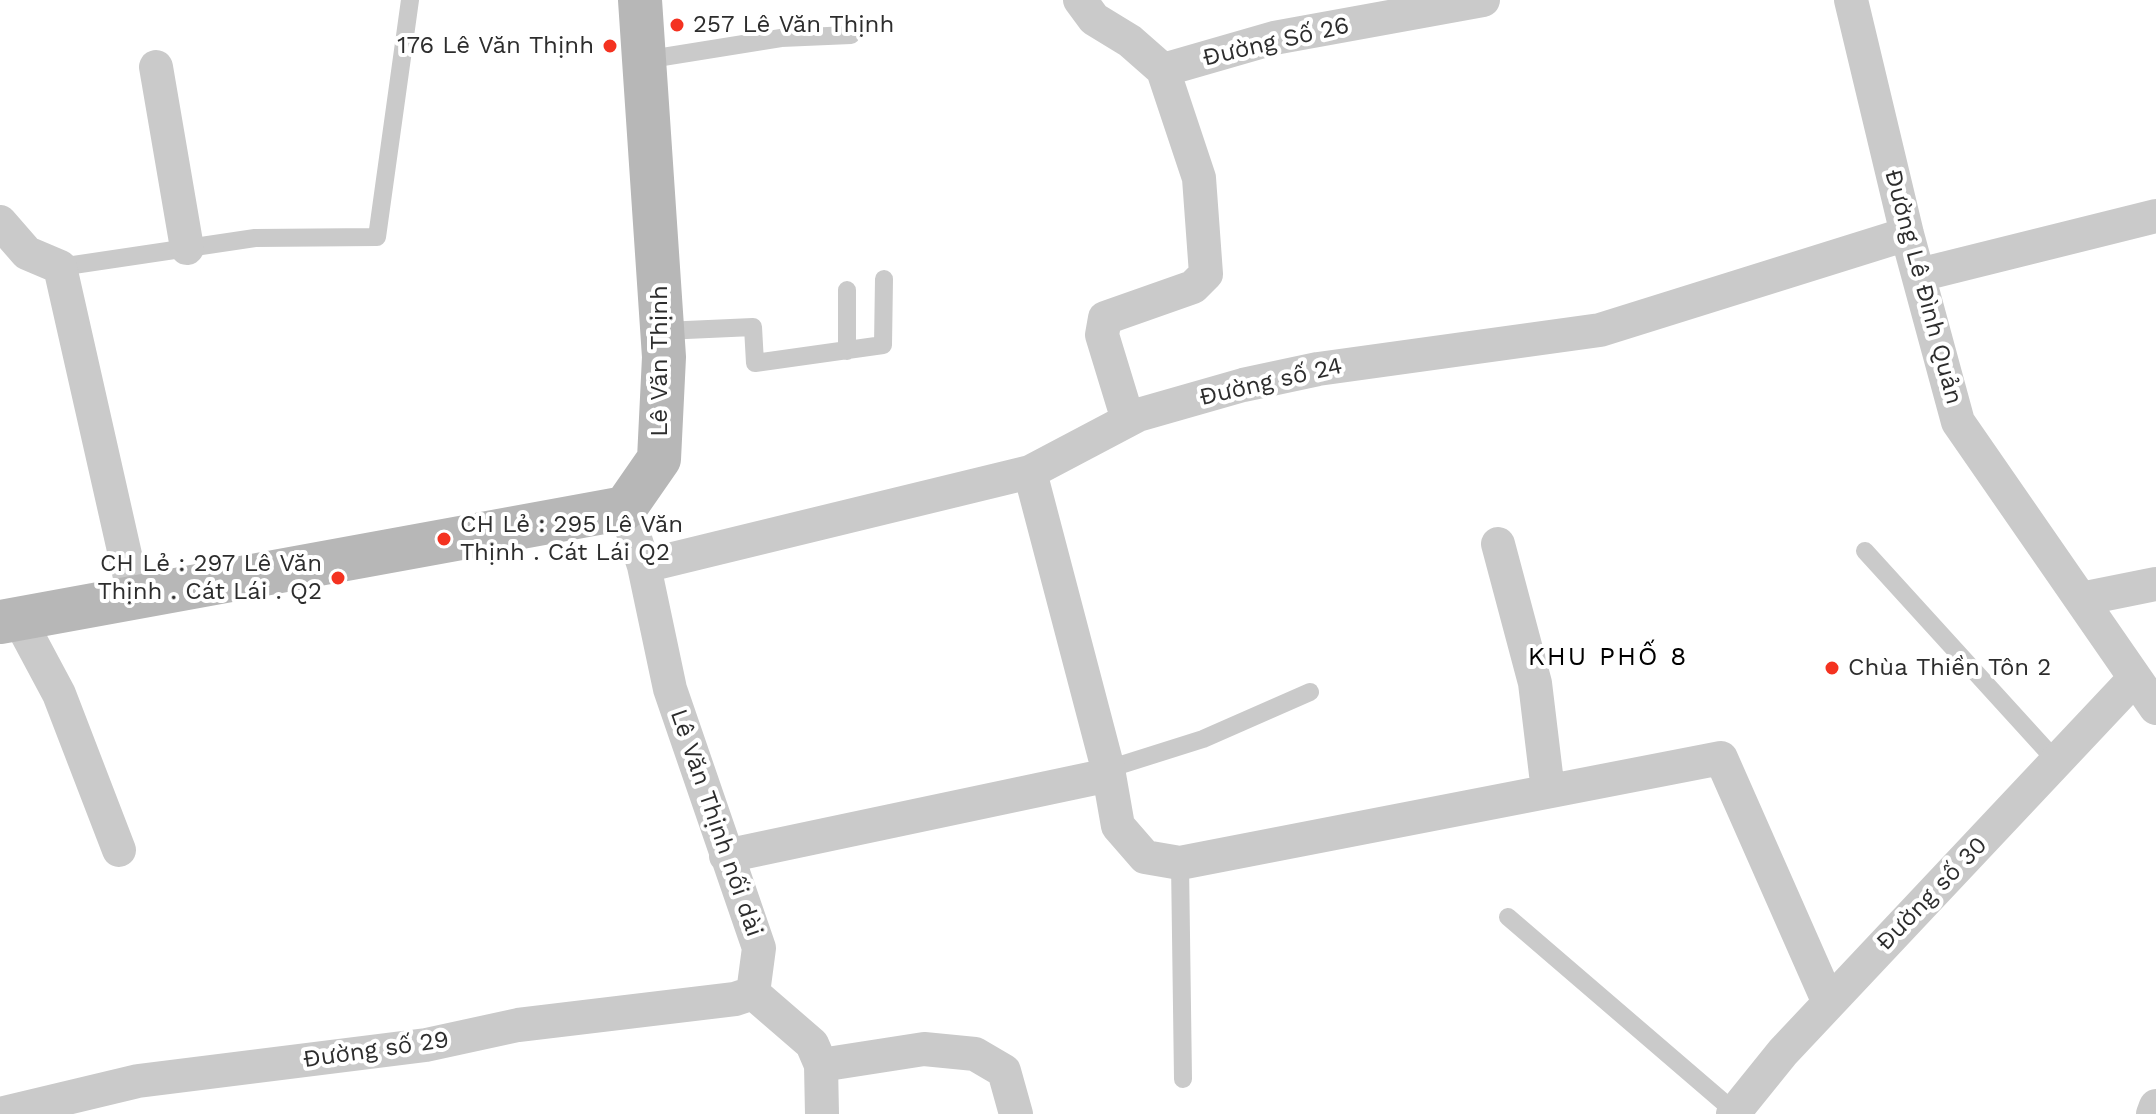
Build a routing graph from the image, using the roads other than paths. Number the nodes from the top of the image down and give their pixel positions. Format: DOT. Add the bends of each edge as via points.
graph roads {
  1 [pos="410,0"];
  2 [pos="640,0"];
  3 [pos="1080,0"];
  4 [pos="1483,0"];
  5 [pos="1851,0"];
  6 [pos="851,35"];
  7 [pos="644,60"];
  8 [pos="156,67"];
  9 [pos="1163,70"];
  10 [pos="2156,216"];
  11 [pos="0,222"];
  12 [pos="1907,234"];
  13 [pos="187,248"];
  14 [pos="60,267"];
  15 [pos="1919,275"];
  16 [pos="884,279"];
  17 [pos="847,290"];
  18 [pos="664,331"];
  19 [pos="847,351"];
  20 [pos="1128,420"];
  21 [pos="1030,472"];
  22 [pos="625,508"];
  23 [pos="1498,544"];
  24 [pos="1865,551"];
  25 [pos="644,566"];
  26 [pos="2156,584"];
  27 [pos="135,599"];
  28 [pos="2081,599"];
  29 [pos="10,621"];
  30 [pos="2135,678"];
  31 [pos="1310,692"];
  32 [pos="2156,708"];
  33 [pos="2058,763"];
  34 [pos="1108,772"];
  35 [pos="1548,791"];
  36 [pos="119,850"];
  37 [pos="726,856"];
  38 [pos="1180,863"];
  39 [pos="1508,917"];
  40 [pos="753,993"];
  41 [pos="1829,1003"];
  42 [pos="821,1065"];
  43 [pos="1183,1079"];
  44 [pos="2156,1106"];
  45 [pos="1734,1113"];
  46 [pos="0,1114"];
  47 [pos="822,1114"];
  48 [pos="1016,1114"];
  49 [pos="2153,1114"];
  1 -- 13 [label="lane" via="377,237 255,238"];
  2 -- 7 [label="street, Lê Văn Thịnh"];
  3 -- 9 [label="street" via="1094,19"];
  4 -- 9 [label="street, Đường Số 26" via="1274,38"];
  5 -- 12 [label="street, Đường Lê Đình Quản"];
  6 -- 7 [label="lane" via="781,38"];
  7 -- 18 [label="street, Lê Văn Thịnh"];
  8 -- 13 [label="street"];
  9 -- 20 [label="street" via="1199,178 1206,274 1193,287 1105,318 1102,335"];
  10 -- 15 [label="street"];
  11 -- 14 [label="street" via="27,253"];
  12 -- 15 [label="street, Đường Lê Đình Quản"];
  12 -- 20 [label="street, Đường số 24" via="1600,330 1318,369"];
  13 -- 14 [label="lane"];
  14 -- 27 [label="street"];
  15 -- 28 [label="street, Đường Lê Đình Quản" via="1958,422"];
  16 -- 19 [label="lane" via="883,345"];
  17 -- 19 [label="lane"];
  18 -- 19 [label="lane" via="753,327 755,363"];
  18 -- 22 [label="street, Lê Văn Thịnh" via="659,459"];
  20 -- 21 [label="street, Đường số 24"];
  21 -- 25 [label="street, Đường số 24"];
  21 -- 34 [label="street"];
  22 -- 25 [label="street, Lê Văn Thịnh nối dài"];
  22 -- 27 [label="street"];
  23 -- 35 [label="street" via="1535,683"];
  24 -- 33 [label="lane"];
  25 -- 37 [label="street, Lê Văn Thịnh nối dài" via="670,689"];
  26 -- 28 [label="street"];
  27 -- 29 [label="street"];
  28 -- 30 [label="street, Đường Lê Đình Quản"];
  29 -- 36 [label="street" via="59,694"];
  30 -- 32 [label="street, Đường Lê Đình Quản"];
  30 -- 33 [label="street, Đường số 30"];
  31 -- 34 [label="lane" via="1203,739"];
  33 -- 41 [label="street, Đường số 30"];
  34 -- 37 [label="street"];
  34 -- 38 [label="street" via="1118,826 1145,857"];
  35 -- 38 [label="street"];
  35 -- 41 [label="street" via="1721,758"];
  37 -- 40 [label="street, Lê Văn Thịnh nối dài" via="759,948"];
  38 -- 43 [label="lane"];
  39 -- 45 [label="lane"];
  40 -- 42 [label="street" via="812,1044"];
  40 -- 46 [label="street, Đường số 29" via="518,1025 426,1045 138,1081"];
  41 -- 45 [label="street, Đường số 30"];
  42 -- 47 [label="street"];
  42 -- 48 [label="street" via="924,1049 975,1054 1004,1071"];
  44 -- 49 [label="street"];
}
